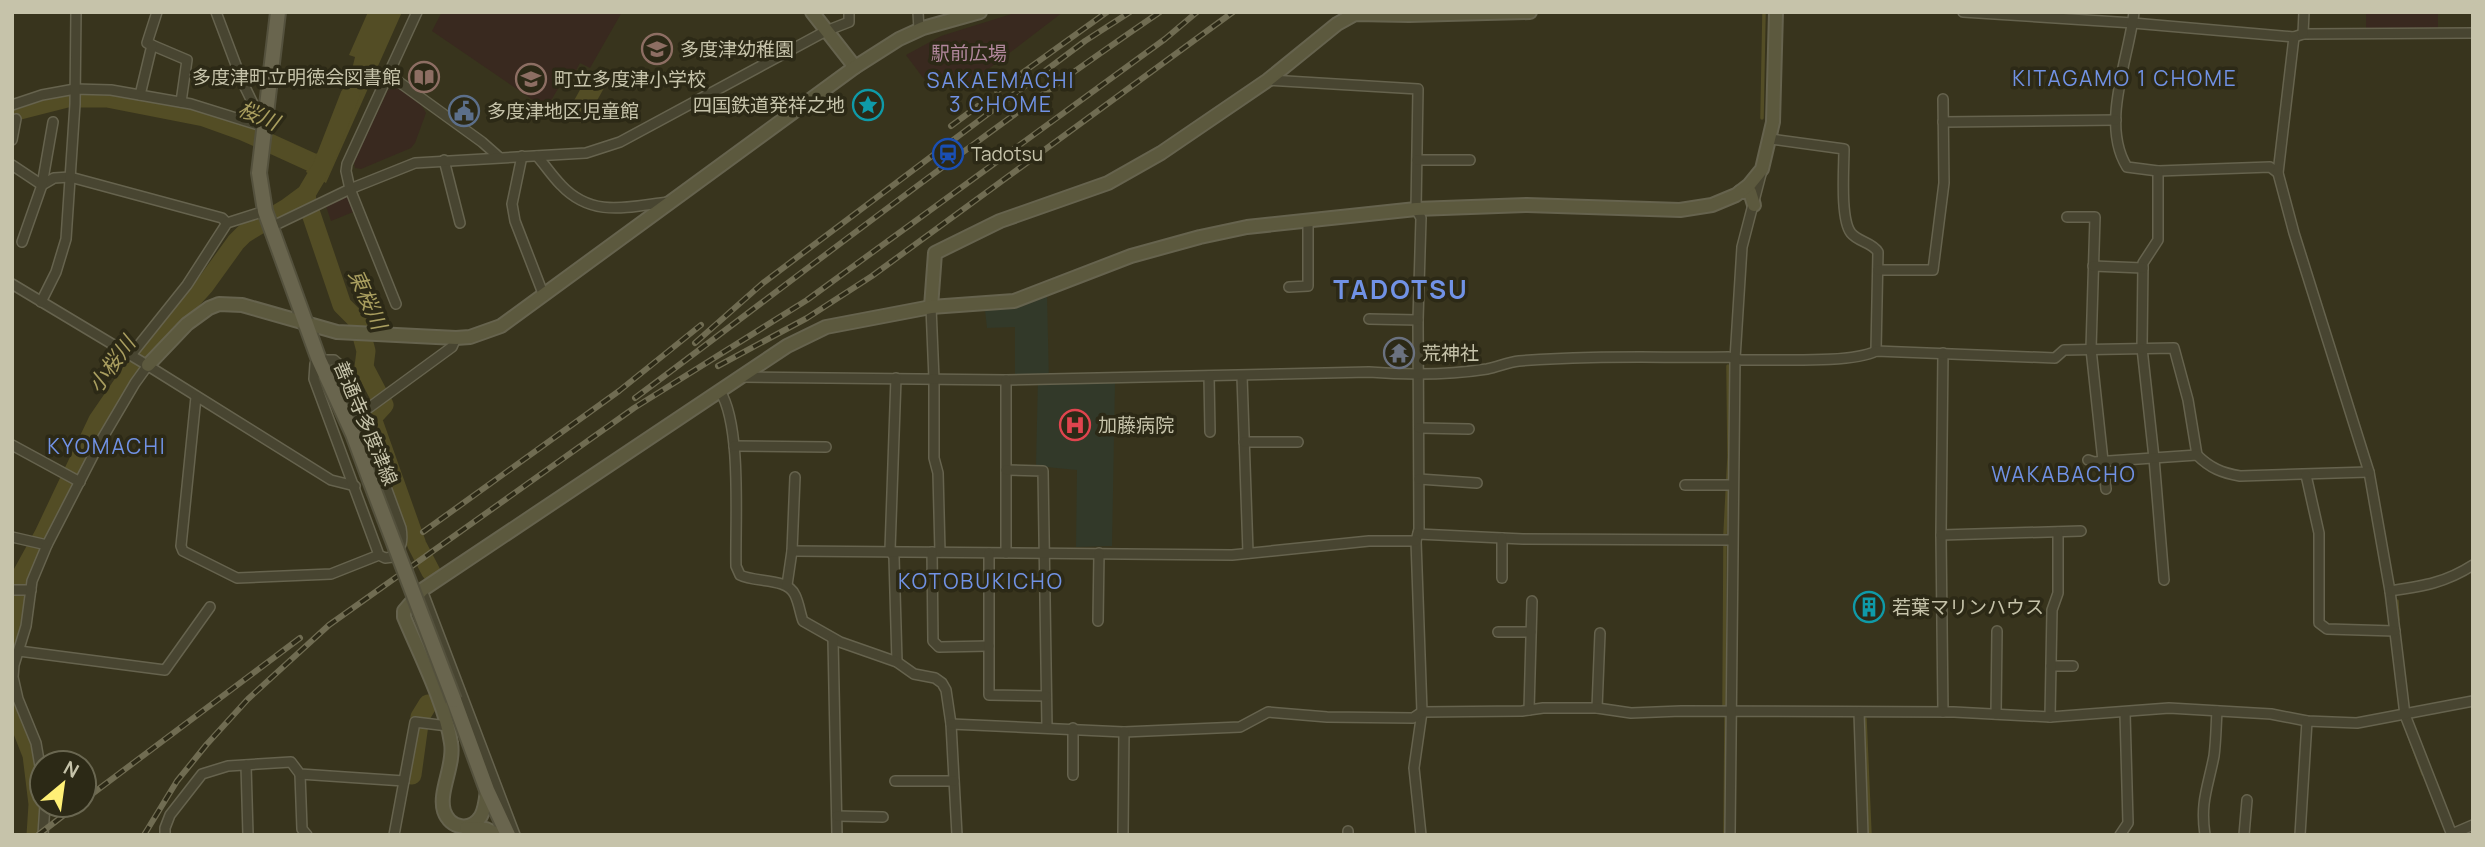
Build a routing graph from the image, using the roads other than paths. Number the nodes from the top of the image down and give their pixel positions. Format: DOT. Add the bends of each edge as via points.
graph roads {
  1 [pos="76,12"];
  2 [pos="157,12"];
  3 [pos="216,12"];
  4 [pos="278,12"];
  5 [pos="417,12"];
  6 [pos="812,12"];
  7 [pos="849,12"];
  8 [pos="918,12"];
  9 [pos="980,12"];
  10 [pos="1530,12"];
  11 [pos="1776,12"];
  12 [pos="1962,12"];
  13 [pos="2134,12"];
  14 [pos="2304,12"];
  15 [pos="1409,14"];
  16 [pos="946,17"];
  17 [pos="2133,23"];
  18 [pos="919,30"];
  19 [pos="827,31"];
  20 [pos="2473,33"];
  21 [pos="2299,35"];
  22 [pos="152,45"];
  23 [pos="855,67"];
  24 [pos="388,74"];
  25 [pos="1268,79"];
  26 [pos="75,89"];
  27 [pos="140,95"];
  28 [pos="1943,99"];
  29 [pos="181,102"];
  30 [pos="12,105"];
  31 [pos="16,119"];
  32 [pos="2116,120"];
  33 [pos="52,122"];
  34 [pos="1943,122"];
  35 [pos="265,127"];
  36 [pos="1771,139"];
  37 [pos="12,140"];
  38 [pos="522,156"];
  39 [pos="537,156"];
  40 [pos="499,157"];
  41 [pos="444,160"];
  42 [pos="1417,160"];
  43 [pos="1470,160"];
  44 [pos="12,165"];
  45 [pos="1762,169"];
  46 [pos="2158,171"];
  47 [pos="2278,173"];
  48 [pos="70,177"];
  49 [pos="42,185"];
  50 [pos="350,189"];
  51 [pos="1740,192"];
  52 [pos="672,202"];
  53 [pos="1754,205"];
  54 [pos="1416,209"];
  55 [pos="2067,217"];
  56 [pos="268,219"];
  57 [pos="1308,221"];
  58 [pos="227,223"];
  59 [pos="460,223"];
  60 [pos="22,242"];
  61 [pos="2092,266"];
  62 [pos="2143,268"];
  63 [pos="1878,270"];
  64 [pos="12,284"];
  65 [pos="1289,287"];
  66 [pos="544,296"];
  67 [pos="41,302"];
  68 [pos="396,304"];
  69 [pos="931,307"];
  70 [pos="1369,319"];
  71 [pos="1418,320"];
  72 [pos="306,323"];
  73 [pos="456,338"];
  74 [pos="2142,348"];
  75 [pos="2091,349"];
  76 [pos="1876,351"];
  77 [pos="1943,353"];
  78 [pos="132,356"];
  79 [pos="1735,359"];
  80 [pos="319,360"];
  81 [pos="145,364"];
  82 [pos="1419,373"];
  83 [pos="1209,376"];
  84 [pos="1242,376"];
  85 [pos="740,377"];
  86 [pos="896,378"];
  87 [pos="934,379"];
  88 [pos="1006,380"];
  89 [pos="720,391"];
  90 [pos="196,397"];
  91 [pos="359,415"];
  92 [pos="1419,428"];
  93 [pos="1469,429"];
  94 [pos="1210,432"];
  95 [pos="1244,442"];
  96 [pos="1298,442"];
  97 [pos="12,445"];
  98 [pos="734,446"];
  99 [pos="826,447"];
  100 [pos="2197,455"];
  101 [pos="2154,458"];
  102 [pos="2088,460"];
  103 [pos="2103,461"];
  104 [pos="1006,470"];
  105 [pos="2369,472"];
  106 [pos="2306,475"];
  107 [pos="795,477"];
  108 [pos="73,479"];
  109 [pos="1419,479"];
  110 [pos="1477,483"];
  111 [pos="1730,484"];
  112 [pos="1685,485"];
  113 [pos="355,486"];
  114 [pos="2106,489"];
  115 [pos="2058,531"];
  116 [pos="2081,531"];
  117 [pos="1941,535"];
  118 [pos="12,537"];
  119 [pos="1417,538"];
  120 [pos="1502,538"];
  121 [pos="1732,540"];
  122 [pos="42,543"];
  123 [pos="890,550"];
  124 [pos="792,551"];
  125 [pos="936,552"];
  126 [pos="989,553"];
  127 [pos="1006,553"];
  128 [pos="1044,553"];
  129 [pos="1099,553"];
  130 [pos="1248,553"];
  131 [pos="379,555"];
  132 [pos="2473,565"];
  133 [pos="1502,578"];
  134 [pos="2164,580"];
  135 [pos="787,585"];
  136 [pos="13,590"];
  137 [pos="28,590"];
  138 [pos="422,590"];
  139 [pos="2390,591"];
  140 [pos="1532,601"];
  141 [pos="210,607"];
  142 [pos="1098,621"];
  143 [pos="1997,631"];
  144 [pos="2395,631"];
  145 [pos="1498,632"];
  146 [pos="1531,632"];
  147 [pos="1600,633"];
  148 [pos="833,639"];
  149 [pos="16,646"];
  150 [pos="989,646"];
  151 [pos="897,662"];
  152 [pos="2051,666"];
  153 [pos="2073,666"];
  154 [pos="13,677"];
  155 [pos="1046,696"];
  156 [pos="2473,701"];
  157 [pos="1597,708"];
  158 [pos="1529,710"];
  159 [pos="2217,711"];
  160 [pos="1422,712"];
  161 [pos="1730,712"];
  162 [pos="1859,712"];
  163 [pos="1943,712"];
  164 [pos="2125,713"];
  165 [pos="1996,714"];
  166 [pos="2405,715"];
  167 [pos="2050,717"];
  168 [pos="2307,721"];
  169 [pos="951,724"];
  170 [pos="448,726"];
  171 [pos="1047,727"];
  172 [pos="1073,728"];
  173 [pos="1124,732"];
  174 [pos="37,749"];
  175 [pos="246,765"];
  176 [pos="300,774"];
  177 [pos="1073,775"];
  178 [pos="404,781"];
  179 [pos="895,781"];
  180 [pos="954,781"];
  181 [pos="487,790"];
  182 [pos="2247,800"];
  183 [pos="837,816"];
  184 [pos="883,817"];
  185 [pos="2473,825"];
  186 [pos="465,828"];
  187 [pos="2452,834"];
  188 [pos="165,835"];
  189 [pos="248,835"];
  190 [pos="307,835"];
  191 [pos="394,835"];
  192 [pos="499,835"];
  193 [pos="508,835"];
  194 [pos="515,835"];
  195 [pos="837,835"];
  196 [pos="957,835"];
  197 [pos="1123,835"];
  198 [pos="1420,835"];
  199 [pos="1730,835"];
  200 [pos="1863,835"];
  201 [pos="2120,835"];
  202 [pos="2204,835"];
  203 [pos="2244,835"];
  204 [pos="2300,835"];
  1 -- 26 [label="street"];
  2 -- 22 [label="street" via="147,43"];
  3 -- 35 [label="street"];
  4 -- 35 [label="main road, 善通寺多度津線"];
  5 -- 24 [label="street"];
  6 -- 19 [label="street"];
  7 -- 19 [label="street" via="849,22"];
  8 -- 18 [label="street"];
  9 -- 16 [label="street"];
  10 -- 15 [label="street"];
  11 -- 36 [label="street"];
  12 -- 17 [label="street"];
  13 -- 17 [label="street"];
  14 -- 21 [label="street"];
  15 -- 25 [label="street" via="1355,14"];
  16 -- 18 [label="street"];
  17 -- 21 [label="street"];
  17 -- 32 [label="street"];
  18 -- 23 [label="street"];
  19 -- 23 [label="street"];
  19 -- 39 [label="street" via="620,142 586,153"];
  20 -- 21 [label="street"];
  21 -- 47 [label="street"];
  22 -- 27 [label="street"];
  22 -- 29 [label="street" via="187,61"];
  23 -- 52 [label="street"];
  24 -- 40 [label="street"];
  24 -- 50 [label="street" via="347,164"];
  25 -- 42 [label="street" via="1418,89"];
  25 -- 69 [label="street" via="1161,153 1108,183 1000,221 935,254"];
  26 -- 27 [label="street"];
  26 -- 30 [label="street"];
  26 -- 48 [label="street"];
  27 -- 29 [label="street"];
  28 -- 34 [label="street"];
  29 -- 35 [label="street"];
  31 -- 37 [label="street"];
  32 -- 34 [label="street"];
  32 -- 46 [label="street" via="2119,152 2127,167"];
  33 -- 49 [label="street"];
  34 -- 63 [label="street" via="1944,183 1933,270"];
  35 -- 56 [label="main road, 善通寺多度津線" via="259,173"];
  36 -- 45 [label="street"];
  36 -- 63 [label="street" via="1844,149 1845,219 1856,238 1875,247"];
  38 -- 39 [label="street"];
  38 -- 40 [label="street"];
  38 -- 66 [label="street" via="512,204"];
  39 -- 52 [label="street" via="560,185 579,201 598,208"];
  40 -- 41 [label="street"];
  41 -- 50 [label="street" via="415,163"];
  41 -- 59 [label="street"];
  42 -- 43 [label="street"];
  42 -- 54 [label="street"];
  44 -- 49 [label="street"];
  45 -- 51 [label="street"];
  45 -- 53 [label="street"];
  46 -- 47 [label="street" via="2270,167"];
  46 -- 62 [label="street" via="2158,240"];
  47 -- 105 [label="street"];
  48 -- 49 [label="street"];
  48 -- 58 [label="street" via="172,203"];
  48 -- 67 [label="street" via="66,239"];
  49 -- 60 [label="street"];
  50 -- 56 [label="street" via="310,209"];
  50 -- 68 [label="street"];
  51 -- 53 [label="street" via="1750,192"];
  51 -- 54 [label="street" via="1712,205 1680,210 1527,205"];
  52 -- 66 [label="street"];
  53 -- 79 [label="street" via="1742,247"];
  54 -- 57 [label="street"];
  54 -- 71 [label="street" via="1421,218"];
  55 -- 61 [label="street" via="2095,217"];
  56 -- 58 [label="street"];
  56 -- 72 [label="main road, 善通寺多度津線"];
  57 -- 65 [label="street" via="1308,286"];
  57 -- 69 [label="street" via="1200,237 1131,256 1014,301"];
  58 -- 78 [label="street"];
  61 -- 62 [label="street"];
  61 -- 75 [label="street"];
  62 -- 74 [label="street"];
  63 -- 76 [label="street"];
  64 -- 67 [label="street"];
  66 -- 73 [label="street" via="501,326"];
  67 -- 78 [label="street"];
  69 -- 85 [label="street" via="826,327 786,346"];
  69 -- 87 [label="street"];
  70 -- 71 [label="street"];
  71 -- 82 [label="street"];
  72 -- 73 [label="street" via="346,333"];
  72 -- 80 [label="main road, 善通寺多度津線"];
  72 -- 81 [label="street" via="242,305 219,304 187,324"];
  73 -- 91 [label="street" via="452,348"];
  74 -- 75 [label="street"];
  74 -- 100 [label="street" via="2174,348"];
  74 -- 101 [label="street"];
  75 -- 77 [label="street" via="2064,350 2054,358"];
  75 -- 103 [label="street"];
  76 -- 77 [label="street"];
  76 -- 79 [label="street" via="1865,356"];
  77 -- 117 [label="street"];
  78 -- 81 [label="street"];
  79 -- 82 [label="street" via="1516,361 1489,369"];
  79 -- 111 [label="street"];
  80 -- 91 [label="street" via="334,360 342,367"];
  80 -- 113 [label="street" via="314,379"];
  80 -- 181 [label="main road, 善通寺多度津線, bridge" via="353,435"];
  81 -- 90 [label="street"];
  81 -- 108 [label="street"];
  82 -- 84 [label="street"];
  82 -- 92 [label="street"];
  83 -- 84 [label="street"];
  83 -- 88 [label="street"];
  83 -- 94 [label="street"];
  84 -- 95 [label="street"];
  85 -- 86 [label="street"];
  85 -- 89 [label="street"];
  86 -- 87 [label="street"];
  86 -- 123 [label="street"];
  87 -- 88 [label="street"];
  87 -- 125 [label="street"];
  88 -- 104 [label="street"];
  89 -- 98 [label="street"];
  89 -- 138 [label="street"];
  90 -- 113 [label="street" via="331,480"];
  90 -- 131 [label="street" via="183,551 237,578 331,574"];
  91 -- 131 [label="street" via="403,537 393,557"];
  92 -- 93 [label="street"];
  92 -- 109 [label="street"];
  95 -- 96 [label="street"];
  95 -- 130 [label="street"];
  97 -- 108 [label="street"];
  98 -- 99 [label="street"];
  98 -- 135 [label="street" via="736,566 747,579"];
  100 -- 101 [label="street"];
  100 -- 106 [label="street" via="2224,474"];
  101 -- 103 [label="street"];
  101 -- 134 [label="street"];
  102 -- 103 [label="street"];
  103 -- 114 [label="street"];
  104 -- 127 [label="street"];
  104 -- 128 [label="street" via="1043,471"];
  105 -- 106 [label="street"];
  105 -- 139 [label="street"];
  106 -- 144 [label="street" via="2319,533 2319,623 2327,629"];
  107 -- 124 [label="street"];
  108 -- 122 [label="street"];
  109 -- 110 [label="street"];
  109 -- 119 [label="street"];
  111 -- 112 [label="street"];
  111 -- 121 [label="street"];
  113 -- 131 [label="street"];
  115 -- 116 [label="street"];
  115 -- 117 [label="street"];
  115 -- 152 [label="street"];
  117 -- 163 [label="street"];
  118 -- 122 [label="street"];
  119 -- 120 [label="street"];
  119 -- 130 [label="street"];
  119 -- 160 [label="street"];
  120 -- 121 [label="street"];
  120 -- 133 [label="street"];
  121 -- 161 [label="street"];
  122 -- 137 [label="street"];
  123 -- 124 [label="street"];
  123 -- 125 [label="street"];
  123 -- 151 [label="street" via="894,557"];
  124 -- 135 [label="street"];
  125 -- 126 [label="street"];
  125 -- 150 [label="street" via="935,645"];
  126 -- 127 [label="street"];
  126 -- 150 [label="street"];
  127 -- 128 [label="street"];
  128 -- 129 [label="street"];
  128 -- 155 [label="street"];
  129 -- 130 [label="street"];
  129 -- 142 [label="street"];
  132 -- 139 [label="street" via="2437,584"];
  135 -- 148 [label="street" via="794,592 803,621"];
  136 -- 137 [label="street"];
  137 -- 149 [label="street"];
  138 -- 170 [label="street" via="404,617"];
  138 -- 194 [label="street"];
  139 -- 144 [label="street"];
  140 -- 146 [label="street"];
  141 -- 149 [label="street" via="165,670"];
  143 -- 165 [label="street"];
  144 -- 166 [label="street"];
  145 -- 146 [label="street"];
  146 -- 158 [label="street"];
  147 -- 157 [label="street"];
  148 -- 151 [label="street"];
  148 -- 183 [label="street"];
  149 -- 154 [label="street"];
  150 -- 155 [label="street" via="989,695"];
  151 -- 169 [label="street" via="914,674 942,683"];
  152 -- 153 [label="street"];
  152 -- 167 [label="street"];
  154 -- 174 [label="street"];
  155 -- 171 [label="street"];
  156 -- 166 [label="street"];
  157 -- 158 [label="street"];
  157 -- 161 [label="street" via="1631,713"];
  158 -- 160 [label="street"];
  159 -- 164 [label="street" via="2169,708"];
  159 -- 168 [label="street"];
  159 -- 202 [label="street" via="2214,756 2204,791"];
  160 -- 173 [label="street" via="1413,718 1268,712 1240,727"];
  160 -- 198 [label="street" via="1414,768"];
  161 -- 162 [label="street"];
  161 -- 199 [label="street"];
  162 -- 163 [label="street"];
  162 -- 200 [label="street"];
  163 -- 165 [label="street"];
  164 -- 167 [label="street"];
  164 -- 201 [label="street" via="2129,823"];
  165 -- 167 [label="street"];
  166 -- 168 [label="street" via="2357,723"];
  166 -- 187 [label="street"];
  168 -- 204 [label="street"];
  169 -- 171 [label="street"];
  169 -- 180 [label="street"];
  170 -- 178 [label="street" via="415,722"];
  170 -- 186 [label="street" via="452,746 444,810 456,826"];
  171 -- 172 [label="street"];
  172 -- 173 [label="street"];
  172 -- 177 [label="street"];
  173 -- 197 [label="street"];
  175 -- 176 [label="street" via="291,762"];
  175 -- 188 [label="street" via="202,774 170,815"];
  175 -- 189 [label="street"];
  176 -- 178 [label="street"];
  176 -- 190 [label="street" via="302,829"];
  178 -- 191 [label="street"];
  179 -- 180 [label="street"];
  180 -- 196 [label="street"];
  181 -- 186 [label="street" via="481,816"];
  181 -- 193 [label="main road, 善通寺多度津線"];
  182 -- 203 [label="street"];
  183 -- 184 [label="street"];
  183 -- 195 [label="street"];
  185 -- 187 [label="street"];
  186 -- 192 [label="street" via="486,828"];
}
